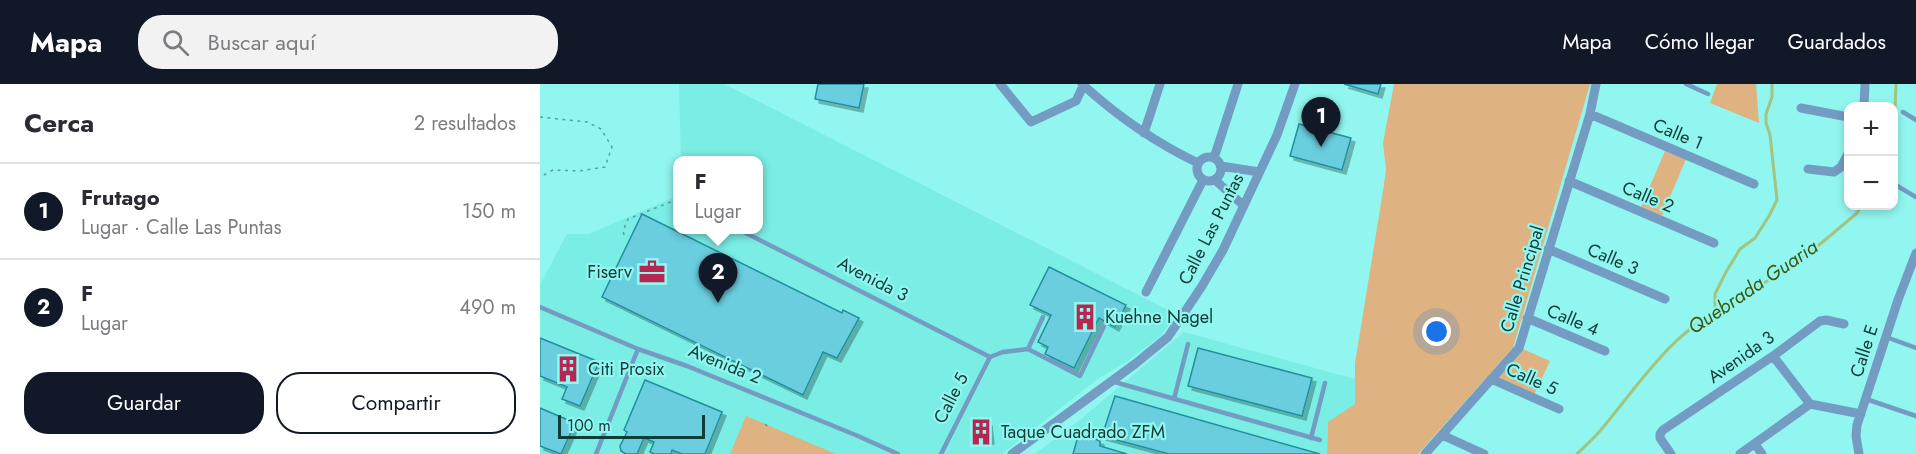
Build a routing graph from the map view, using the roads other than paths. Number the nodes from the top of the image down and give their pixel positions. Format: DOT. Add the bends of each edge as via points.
graph roads {
  1 [pos="1000,84"];
  2 [pos="1083,84"];
  3 [pos="1160,84"];
  4 [pos="1238,84"];
  5 [pos="1295,84"];
  6 [pos="1596,84"];
  7 [pos="1686,84"];
  8 [pos="1865,84"];
  9 [pos="1708,94"];
  10 [pos="1864,102"];
  11 [pos="1801,108"];
  12 [pos="1903,112"];
  13 [pos="1590,114"];
  14 [pos="1844,116"];
  15 [pos="1916,120"];
  16 [pos="1144,133"];
  17 [pos="1847,156"];
  18 [pos="1214,158"];
  19 [pos="1198,163"];
  20 [pos="1221,166"];
  21 [pos="1808,169"];
  22 [pos="1259,172"];
  23 [pos="1203,180"];
  24 [pos="1215,180"];
  25 [pos="1569,181"];
  26 [pos="1754,184"];
  27 [pos="1898,187"];
  28 [pos="1916,197"];
  29 [pos="1243,205"];
  30 [pos="748,234"];
  31 [pos="1714,243"];
  32 [pos="1548,249"];
  33 [pos="1915,258"];
  34 [pos="1146,292"];
  35 [pos="1665,299"];
  36 [pos="540,307"];
  37 [pos="1043,316"];
  38 [pos="1527,318"];
  39 [pos="1844,324"];
  40 [pos="1104,326"];
  41 [pos="1886,337"];
  42 [pos="1188,344"];
  43 [pos="1916,348"];
  44 [pos="638,349"];
  45 [pos="1028,349"];
  46 [pos="1605,351"];
  47 [pos="1773,356"];
  48 [pos="990,357"];
  49 [pos="1491,379"];
  50 [pos="1111,381"];
  51 [pos="1325,383"];
  52 [pos="1174,399"];
  53 [pos="1866,399"];
  54 [pos="1810,404"];
  55 [pos="1559,409"];
  56 [pos="1861,414"];
  57 [pos="1916,416"];
  58 [pos="1442,435"];
  59 [pos="1311,438"];
  60 [pos="1320,440"];
  61 [pos="1755,444"];
  62 [pos="596,454"];
  63 [pos="898,454"];
  64 [pos="941,454"];
  65 [pos="1012,454"];
  66 [pos="1425,454"];
  67 [pos="1484,454"];
  68 [pos="1671,454"];
  69 [pos="1740,454"];
  70 [pos="1762,454"];
  71 [pos="1859,454"];
  1 -- 2 [label="street" via="1031,122 1076,101"];
  2 -- 16 [label="street"];
  3 -- 16 [label="street"];
  4 -- 18 [label="street"];
  5 -- 22 [label="street, Calle Las Puntas"];
  6 -- 13 [label="street, Calle Principal"];
  7 -- 9 [label="lane"];
  8 -- 10 [label="street"];
  11 -- 14 [label="street"];
  12 -- 15 [label="lane"];
  13 -- 25 [label="street, Calle Principal"];
  13 -- 26 [label="street, Calle 1"];
  16 -- 19 [label="street"];
  17 -- 21 [label="street" via="1837,171"];
  18 -- 19 [label="street" via="1205,157"];
  18 -- 20 [label="street"];
  19 -- 23 [label="street" via="1198,174"];
  20 -- 22 [label="street"];
  20 -- 24 [label="street" via="1221,174"];
  22 -- 29 [label="street, Calle Las Puntas"];
  23 -- 24 [label="street"];
  23 -- 34 [label="street"];
  24 -- 29 [label="street"];
  25 -- 31 [label="street, Calle 2"];
  25 -- 32 [label="street, Calle Principal"];
  27 -- 28 [label="lane"];
  29 -- 50 [label="street, Calle Las Puntas" via="1222,250 1176,326 1161,345"];
  30 -- 48 [label="lane, Avenida 3"];
  32 -- 35 [label="street, Calle 3"];
  32 -- 38 [label="street, Calle Principal"];
  33 -- 41 [label="street, Calle E"];
  36 -- 44 [label="lane, Avenida 2"];
  37 -- 45 [label="lane"];
  38 -- 46 [label="street, Calle 4"];
  38 -- 49 [label="street, Calle Principal" via="1519,348"];
  39 -- 47 [label="street, Avenida 3" via="1820,321"];
  40 -- 45 [label="lane" via="1080,376"];
  41 -- 43 [label="lane"];
  41 -- 53 [label="street, Calle E"];
  42 -- 52 [label="lane"];
  44 -- 62 [label="lane"];
  44 -- 63 [label="lane, Avenida 2"];
  45 -- 48 [label="lane"];
  47 -- 54 [label="street"];
  47 -- 68 [label="street, Avenida 3" via="1660,434"];
  48 -- 64 [label="lane, Calle 5"];
  49 -- 55 [label="street, Calle 5"];
  49 -- 58 [label="street, Calle Principal"];
  50 -- 52 [label="lane"];
  50 -- 65 [label="street, Calle Las Puntas"];
  51 -- 59 [label="lane"];
  52 -- 59 [label="lane"];
  53 -- 56 [label="street, Calle E"];
  53 -- 57 [label="lane"];
  54 -- 56 [label="street"];
  54 -- 61 [label="street"];
  56 -- 71 [label="street, Calle E" via="1856,436"];
  58 -- 66 [label="street, Calle Principal"];
  58 -- 67 [label="street"];
  59 -- 60 [label="lane"];
  61 -- 69 [label="street"];
  61 -- 70 [label="street"];
}
